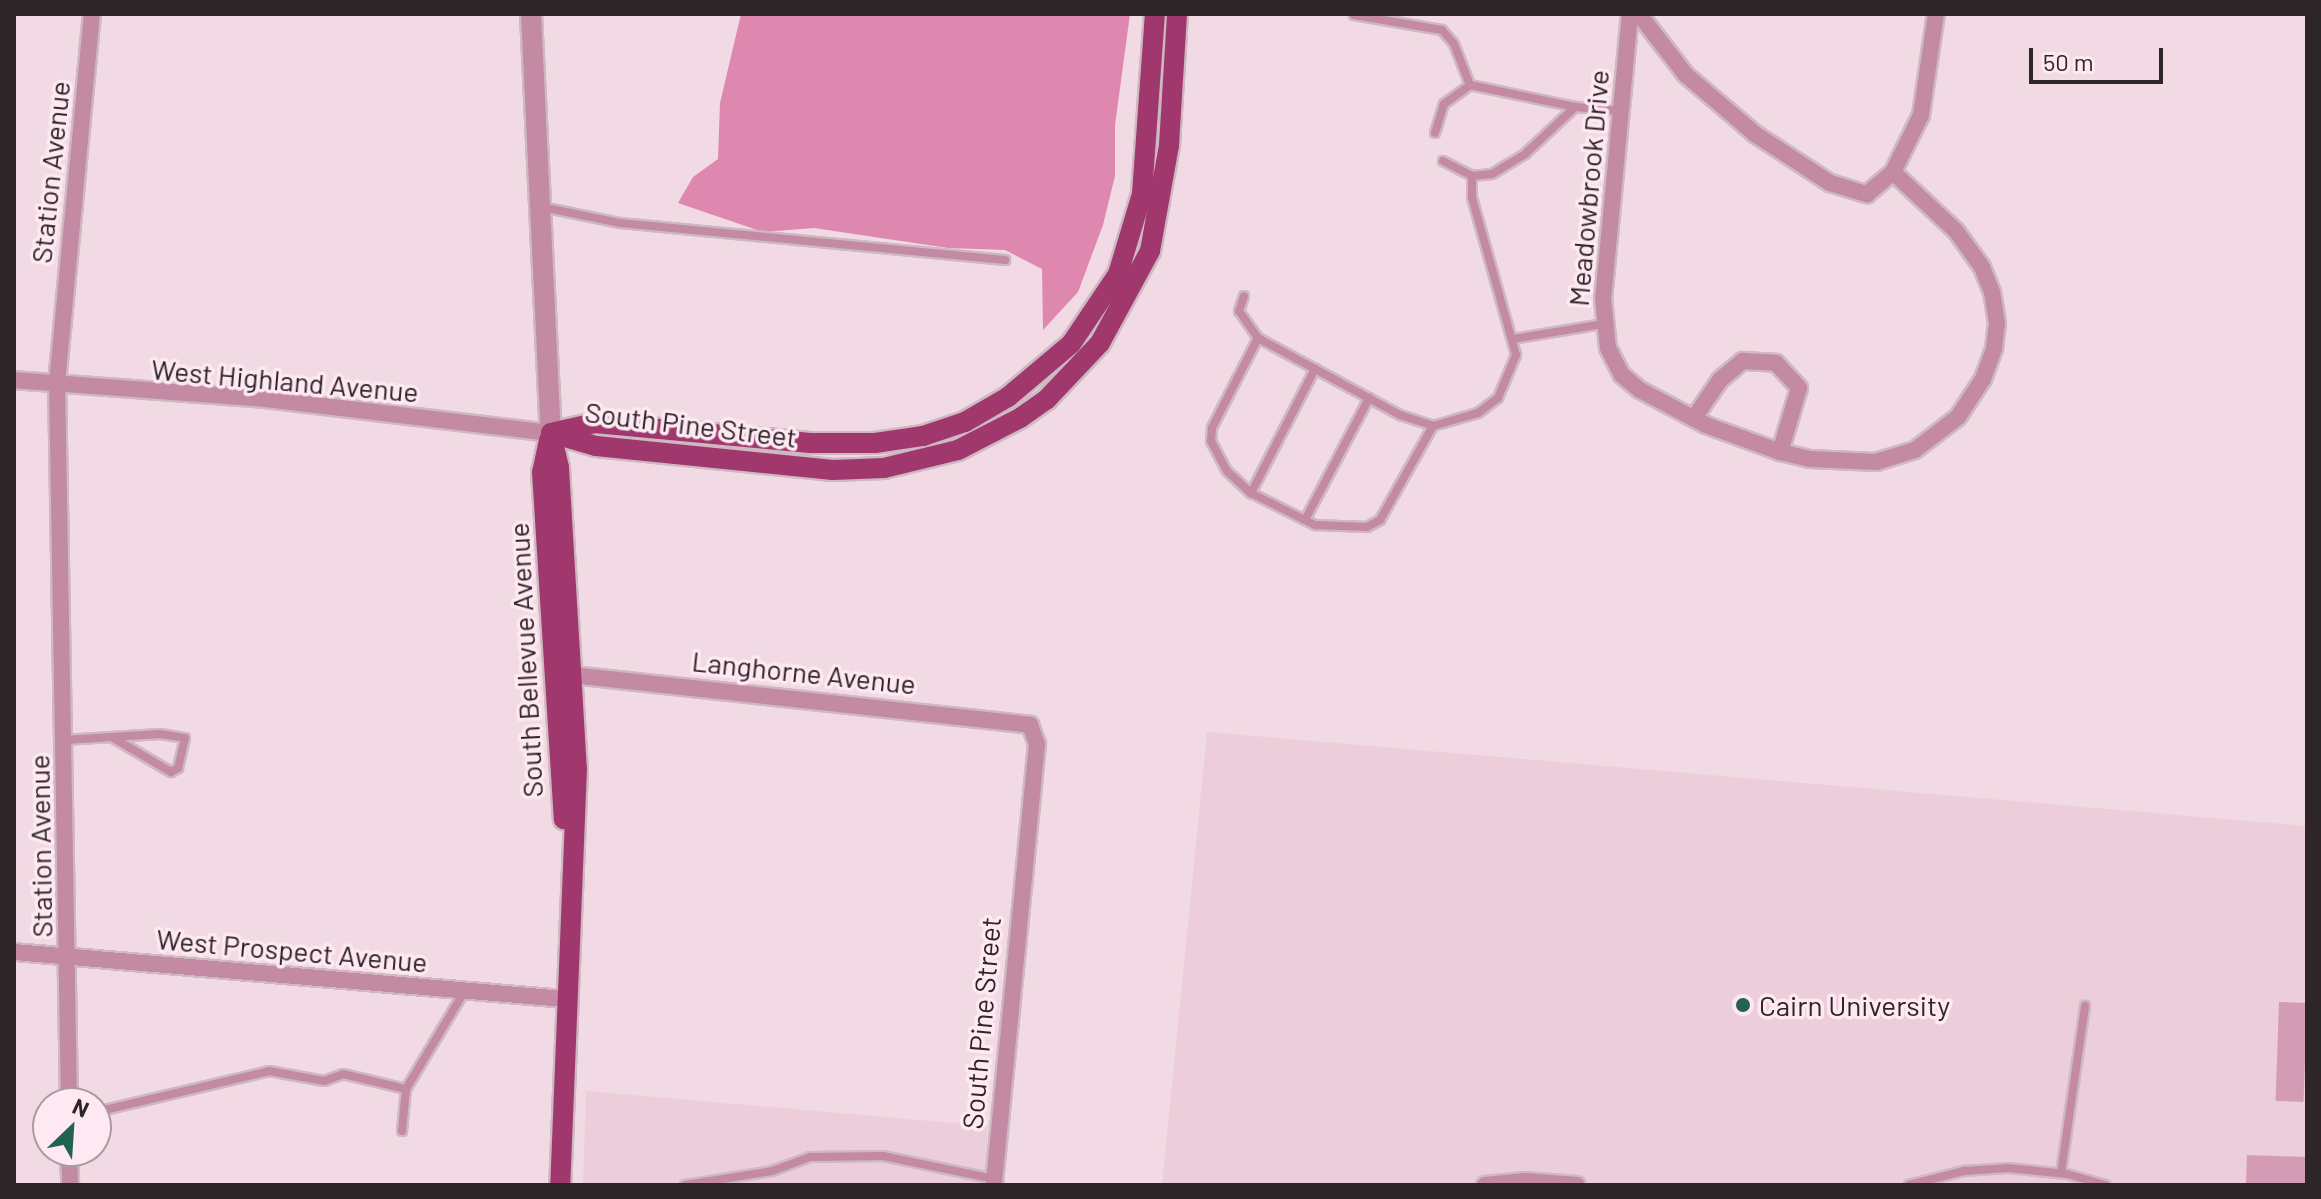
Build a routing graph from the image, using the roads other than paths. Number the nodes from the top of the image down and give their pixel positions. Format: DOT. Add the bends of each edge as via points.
graph roads {
  1 [pos="92,14"];
  2 [pos="531,14"];
  3 [pos="1155,14"];
  4 [pos="1177,14"];
  5 [pos="1630,14"];
  6 [pos="1639,14"];
  7 [pos="1936,14"];
  8 [pos="1354,15"];
  9 [pos="1470,85"];
  10 [pos="1575,107"];
  11 [pos="1621,111"];
  12 [pos="1435,133"];
  13 [pos="1443,161"];
  14 [pos="1893,172"];
  15 [pos="1472,176"];
  16 [pos="541,206"];
  17 [pos="1005,260"];
  18 [pos="1244,296"];
  19 [pos="1603,324"];
  20 [pos="1258,338"];
  21 [pos="1513,339"];
  22 [pos="1315,369"];
  23 [pos="14,380"];
  24 [pos="57,383"];
  25 [pos="1369,398"];
  26 [pos="1694,418"];
  27 [pos="1433,426"];
  28 [pos="551,433"];
  29 [pos="1780,452"];
  30 [pos="1251,493"];
  31 [pos="1305,520"];
  32 [pos="572,675"];
  33 [pos="1030,725"];
  34 [pos="115,739"];
  35 [pos="64,740"];
  36 [pos="570,884"];
  37 [pos="14,952"];
  38 [pos="68,956"];
  39 [pos="464,992"];
  40 [pos="565,999"];
  41 [pos="2085,1006"];
  42 [pos="69,1087"];
  43 [pos="406,1089"];
  44 [pos="112,1108"];
  45 [pos="402,1131"];
  46 [pos="2061,1173"];
  47 [pos="994,1182"];
  48 [pos="560,1185"];
  49 [pos="685,1185"];
  50 [pos="1485,1185"];
  51 [pos="1577,1185"];
  52 [pos="1909,1185"];
  53 [pos="2105,1185"];
  1 -- 24 [label="street, Station Avenue"];
  2 -- 16 [label="street, South Bellevue Avenue"];
  3 -- 28 [label="main road, South Pine Street" via="1142,194 1118,274 1071,344 1008,397 965,422 923,436 875,443 810,443 595,423"];
  4 -- 28 [label="main road, South Pine Street" via="1169,145 1150,251 1100,343 1046,400 1020,418 958,450 884,468 833,470 596,446"];
  5 -- 11 [label="street, Meadowbrook Drive"];
  6 -- 14 [label="street" via="1686,75 1803,167 1867,194"];
  7 -- 14 [label="street" via="1921,115"];
  8 -- 9 [label="lane" via="1442,30 1454,44"];
  9 -- 10 [label="lane"];
  9 -- 12 [label="lane" via="1444,104"];
  10 -- 11 [label="lane"];
  10 -- 15 [label="lane" via="1525,154 1492,174"];
  11 -- 19 [label="street, Meadowbrook Drive"];
  13 -- 15 [label="lane"];
  14 -- 29 [label="street, Meadowbrook Drive" via="1956,231 1982,267 1997,323 1983,379 1958,417 1915,450 1852,463"];
  15 -- 21 [label="lane" via="1472,197"];
  16 -- 17 [label="lane" via="620,223"];
  16 -- 28 [label="street, South Bellevue Avenue"];
  18 -- 20 [label="lane" via="1239,311"];
  19 -- 21 [label="lane"];
  19 -- 26 [label="street, Meadowbrook Drive" via="1622,375"];
  20 -- 22 [label="lane"];
  20 -- 30 [label="lane" via="1212,428 1211,441 1227,471"];
  21 -- 27 [label="lane" via="1516,355 1498,398 1466,419"];
  22 -- 25 [label="lane"];
  22 -- 30 [label="lane"];
  23 -- 24 [label="street, West Highland Avenue"];
  24 -- 28 [label="street, West Highland Avenue" via="167,396 265,399"];
  24 -- 35 [label="street, Station Avenue"];
  25 -- 27 [label="lane"];
  25 -- 31 [label="lane"];
  26 -- 29 [label="street, Meadowbrook Drive"];
  26 -- 29 [label="street" via="1720,380 1743,361 1776,363 1799,388"];
  27 -- 31 [label="lane" via="1380,520 1367,527"];
  28 -- 32 [label="main road, South Bellevue Avenue" via="559,468"];
  28 -- 36 [label="main road, South Bellevue Avenue" via="542,472"];
  30 -- 31 [label="lane"];
  32 -- 33 [label="street, Langhorne Avenue" via="1015,719"];
  32 -- 36 [label="main road, South Bellevue Avenue" via="577,768"];
  33 -- 47 [label="street, South Pine Street" via="1037,744"];
  34 -- 34 [label="lane" via="160,734 185,738 178,768 171,772"];
  34 -- 35 [label="lane"];
  35 -- 38 [label="street, Station Avenue"];
  36 -- 40 [label="main road, South Bellevue Avenue"];
  37 -- 38 [label="street, West Prospect Avenue"];
  38 -- 39 [label="street, West Prospect Avenue"];
  38 -- 42 [label="street, Station Avenue"];
  39 -- 40 [label="street, West Prospect Avenue"];
  39 -- 43 [label="lane"];
  40 -- 48 [label="main road, South Bellevue Avenue"];
  41 -- 46 [label="lane"];
  43 -- 44 [label="lane" via="343,1074 324,1081 269,1071"];
  43 -- 45 [label="lane"];
  46 -- 52 [label="lane" via="1964,1171"];
  46 -- 53 [label="lane"];
  47 -- 49 [label="lane" via="883,1156 825,1157"];
  50 -- 51 [label="street"];
}
